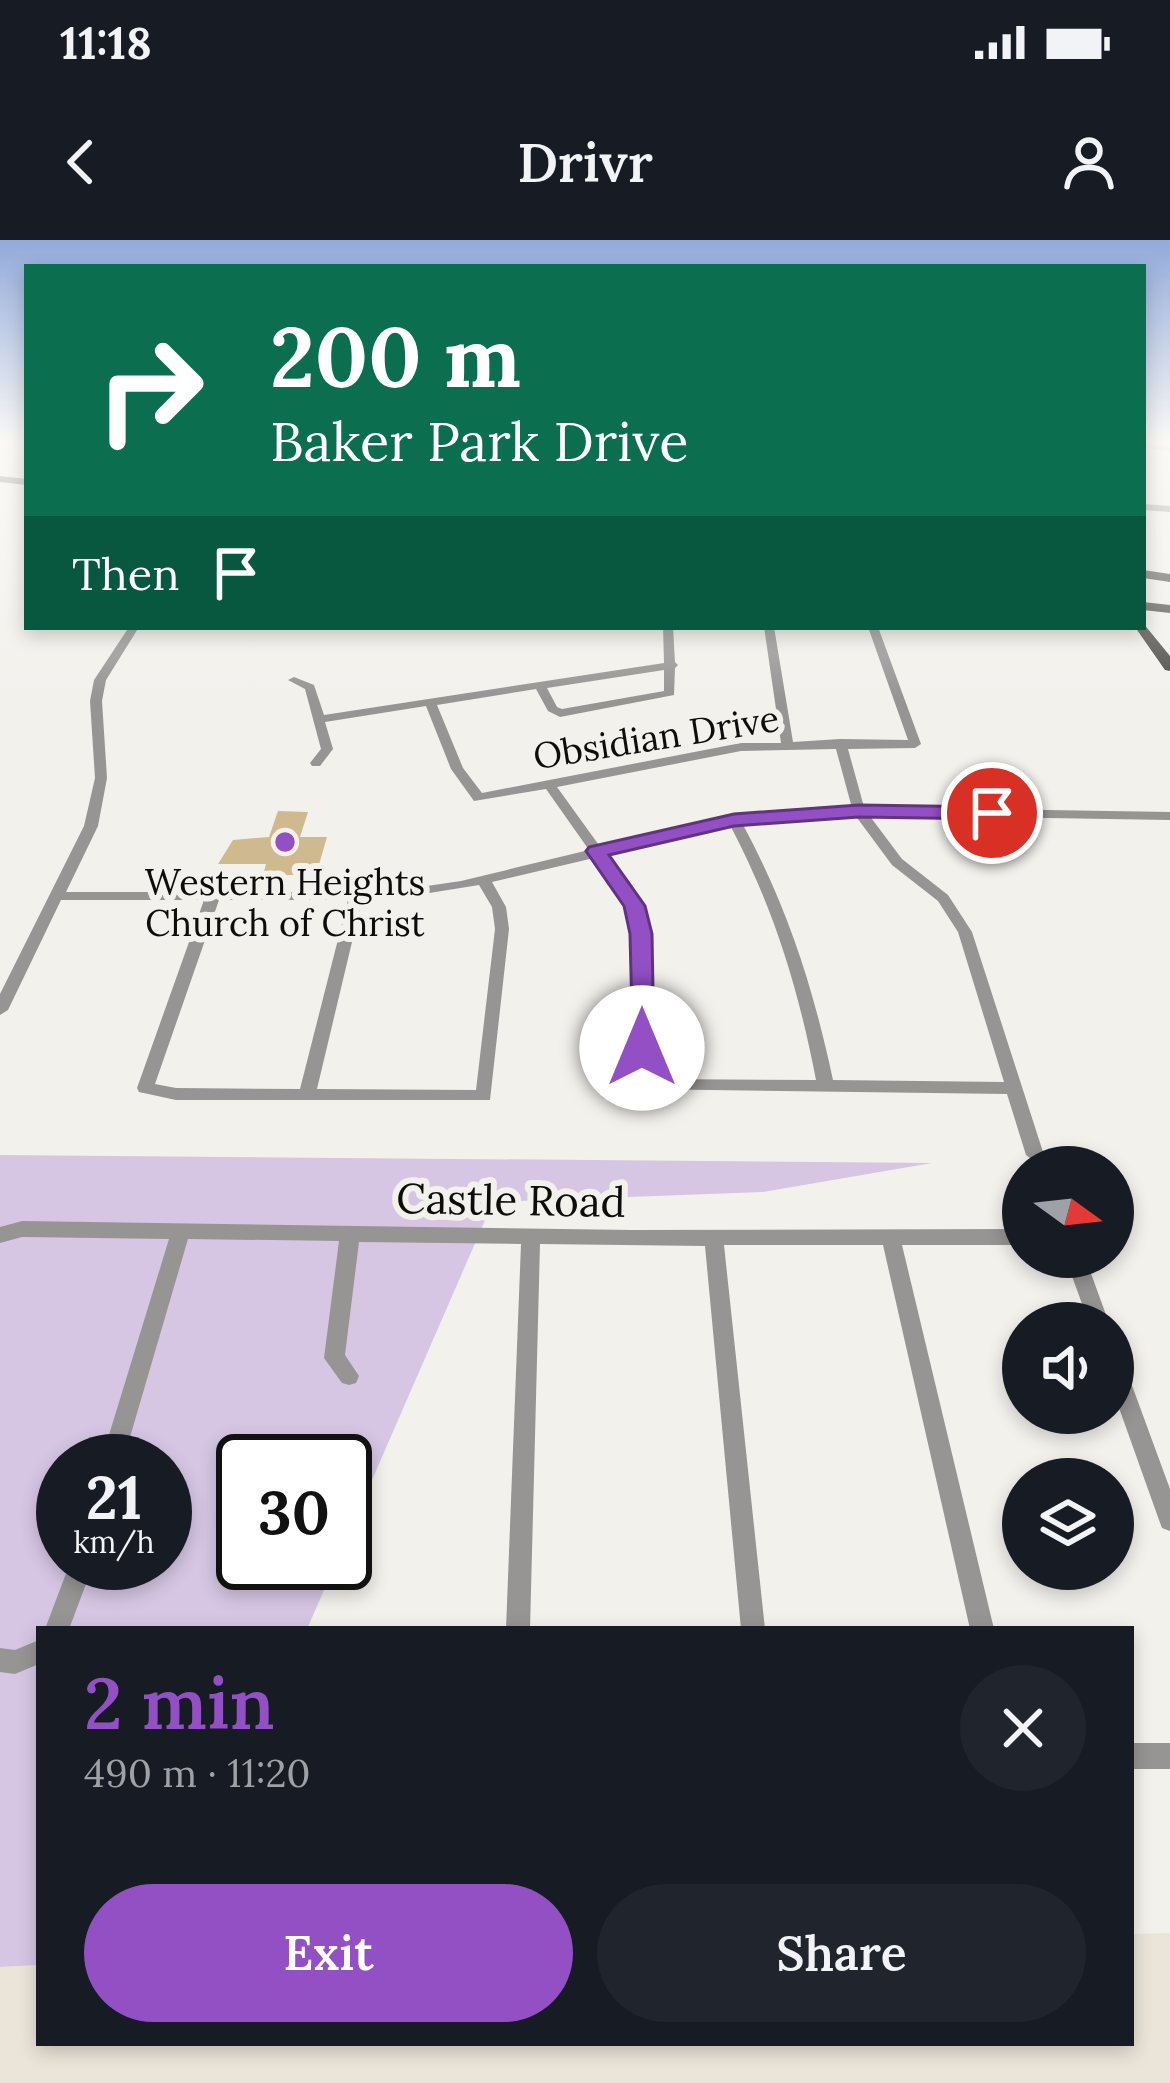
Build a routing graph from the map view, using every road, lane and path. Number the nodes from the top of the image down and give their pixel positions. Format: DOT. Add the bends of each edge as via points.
graph roads {
  1 [pos="1170,594"];
  2 [pos="1150,603"];
  3 [pos="132,630"];
  4 [pos="668,630"];
  5 [pos="769,630"];
  6 [pos="874,630"];
  7 [pos="1144,630"];
  8 [pos="672,665"];
  9 [pos="1170,667"];
  10 [pos="294,680"];
  11 [pos="541,687"];
  12 [pos="430,702"];
  13 [pos="320,719"];
  14 [pos="840,743"];
  15 [pos="787,744"];
  16 [pos="316,764"];
  17 [pos="548,783"];
  18 [pos="859,811"];
  19 [pos="1170,816"];
  20 [pos="734,820"];
  21 [pos="596,851"];
  22 [pos="483,879"];
  23 [pos="60,896"];
  24 [pos="356,897"];
  25 [pos="212,899"];
  26 [pos="0,1010"];
  27 [pos="825,1085"];
  28 [pos="1015,1088"];
  29 [pos="308,1095"];
  30 [pos="1032,1146"];
  31 [pos="181,1232"];
  32 [pos="0,1234"];
  33 [pos="350,1234"];
  34 [pos="532,1237"];
  35 [pos="1002,1237"];
  36 [pos="714,1238"];
  37 [pos="891,1238"];
  38 [pos="349,1376"];
  39 [pos="1134,1420"];
  40 [pos="120,1434"];
  41 [pos="1170,1520"];
  42 [pos="72,1590"];
  43 [pos="58,1626"];
  44 [pos="518,1626"];
  45 [pos="753,1626"];
  46 [pos="981,1626"];
  47 [pos="36,1654"];
  48 [pos="0,1660"];
  49 [pos="1134,1756"];
  50 [pos="1170,1756"];
  1 -- 2 [label="main road"];
  3 -- 23 [label="street" via="100,680 101,778 91,826"];
  4 -- 8 [label="street"];
  5 -- 15 [label="street"];
  6 -- 14 [label="street, Obsidian Drive" via="915,744"];
  7 -- 9 [label="main road"];
  8 -- 11 [label="street"];
  8 -- 11 [label="street" via="670,693 560,713"];
  10 -- 13 [label="street" via="310,687"];
  11 -- 12 [label="street"];
  12 -- 13 [label="street"];
  12 -- 17 [label="street, Obsidian Drive" via="457,769 479,798"];
  13 -- 16 [label="street" via="327,748"];
  14 -- 15 [label="street, Obsidian Drive"];
  14 -- 18 [label="street"];
  15 -- 17 [label="street, Obsidian Drive"];
  17 -- 21 [label="street"];
  18 -- 19 [label="street"];
  18 -- 20 [label="street"];
  18 -- 28 [label="street" via="965,932"];
  20 -- 21 [label="street"];
  20 -- 27 [label="street" via="777,898 803,970"];
  21 -- 22 [label="street"];
  21 -- 27 [label="street" via="634,906 641,934 642,1085"];
  22 -- 24 [label="street"];
  22 -- 29 [label="street" via="502,929 484,1096"];
  23 -- 25 [label="street"];
  23 -- 26 [label="street"];
  24 -- 25 [label="street"];
  24 -- 29 [label="street"];
  25 -- 29 [label="street" via="145,1088"];
  27 -- 28 [label="street"];
  28 -- 30 [label="street"];
  31 -- 32 [label="street, Castle Road"];
  31 -- 33 [label="street, Castle Road"];
  31 -- 40 [label="street"];
  33 -- 34 [label="street, Castle Road"];
  33 -- 38 [label="street" via="334,1358"];
  34 -- 36 [label="street, Castle Road"];
  34 -- 44 [label="street"];
  35 -- 37 [label="street, Castle Road"];
  36 -- 37 [label="street, Castle Road"];
  36 -- 45 [label="street"];
  37 -- 46 [label="street"];
  39 -- 41 [label="street"];
  42 -- 43 [label="street"];
  47 -- 48 [label="street"];
  49 -- 50 [label="street"];
}
